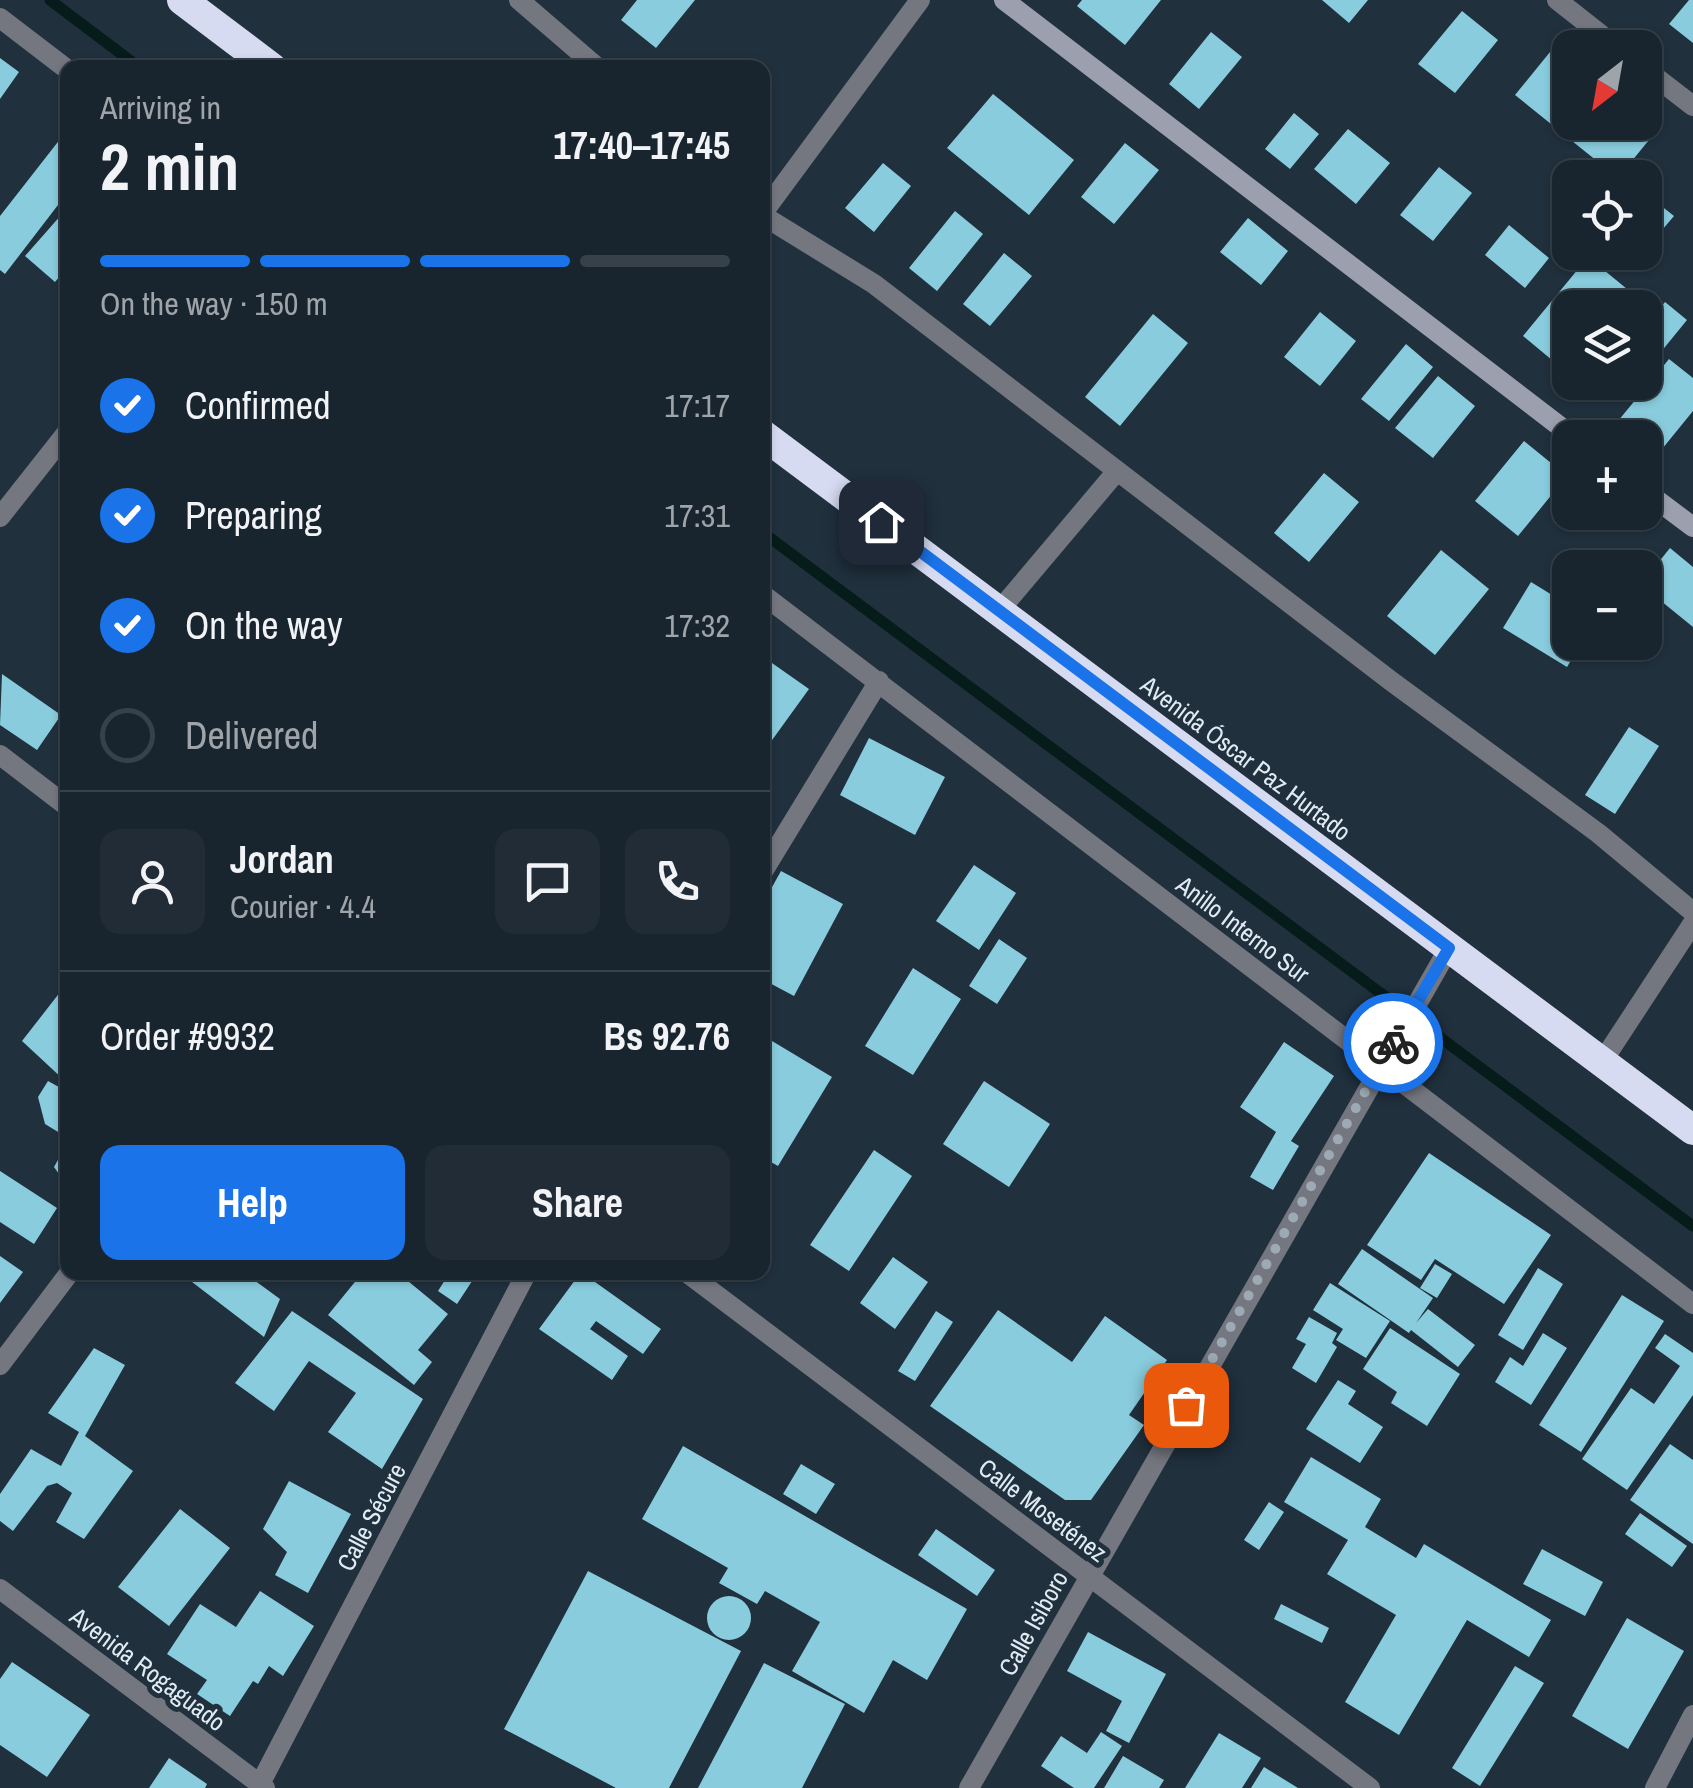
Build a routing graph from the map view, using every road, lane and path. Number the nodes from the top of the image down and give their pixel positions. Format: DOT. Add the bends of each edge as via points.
graph roads {
  1 [pos="182,0"];
  2 [pos="519,0"];
  3 [pos="920,0"];
  4 [pos="1004,0"];
  5 [pos="1557,0"];
  6 [pos="0,18"];
  7 [pos="1595,30"];
  8 [pos="261,60"];
  9 [pos="589,60"];
  10 [pos="60,64"];
  11 [pos="1662,82"];
  12 [pos="1693,106"];
  13 [pos="770,204"];
  14 [pos="770,220"];
  15 [pos="1552,420"];
  16 [pos="770,440"];
  17 [pos="60,441"];
  18 [pos="1117,471"];
  19 [pos="1662,504"];
  20 [pos="0,517"];
  21 [pos="1693,528"];
  22 [pos="770,600"];
  23 [pos="999,611"];
  24 [pos="879,682"];
  25 [pos="0,755"];
  26 [pos="60,801"];
  27 [pos="770,859"];
  28 [pos="1693,912"];
  29 [pos="1693,923"];
  30 [pos="1449,948"];
  31 [pos="1602,1062"];
  32 [pos="1380,1066"];
  33 [pos="1693,1130"];
  34 [pos="64,1280"];
  35 [pos="523,1280"];
  36 [pos="697,1280"];
  37 [pos="1693,1304"];
  38 [pos="0,1365"];
  39 [pos="1088,1574"];
  40 [pos="0,1589"];
  41 [pos="1693,1715"];
  42 [pos="262,1786"];
  43 [pos="969,1788"];
  44 [pos="1370,1788"];
  45 [pos="1656,1788"];
  1 -- 8 [label="highway"];
  2 -- 9 [label="street"];
  3 -- 13 [label="street"];
  4 -- 15 [label="street"];
  5 -- 7 [label="street"];
  6 -- 10 [label="street"];
  11 -- 12 [label="street"];
  14 -- 18 [label="street" via="874,284"];
  16 -- 23 [label="highway, Avenida Óscar Paz Hurtado"];
  17 -- 20 [label="street"];
  18 -- 23 [label="street"];
  18 -- 28 [label="street"];
  19 -- 21 [label="street"];
  22 -- 24 [label="street, Anillo Interno Sur"];
  23 -- 30 [label="highway, Avenida Óscar Paz Hurtado"];
  24 -- 27 [label="street"];
  24 -- 32 [label="street, Anillo Interno Sur"];
  25 -- 26 [label="street"];
  29 -- 31 [label="street"];
  30 -- 31 [label="highway, Avenida Óscar Paz Hurtado"];
  30 -- 32 [label="street, Calle Isiboro"];
  31 -- 33 [label="highway, Avenida Óscar Paz Hurtado"];
  32 -- 37 [label="street, Anillo Interno Sur"];
  32 -- 39 [label="street, Calle Isiboro"];
  34 -- 38 [label="street"];
  35 -- 42 [label="street, Calle Sécure"];
  36 -- 39 [label="street, Calle Moseténez"];
  39 -- 43 [label="street, Calle Isiboro"];
  39 -- 44 [label="street, Calle Moseténez"];
  40 -- 42 [label="street, Avenida Rogaguado"];
  41 -- 45 [label="street"];
}
